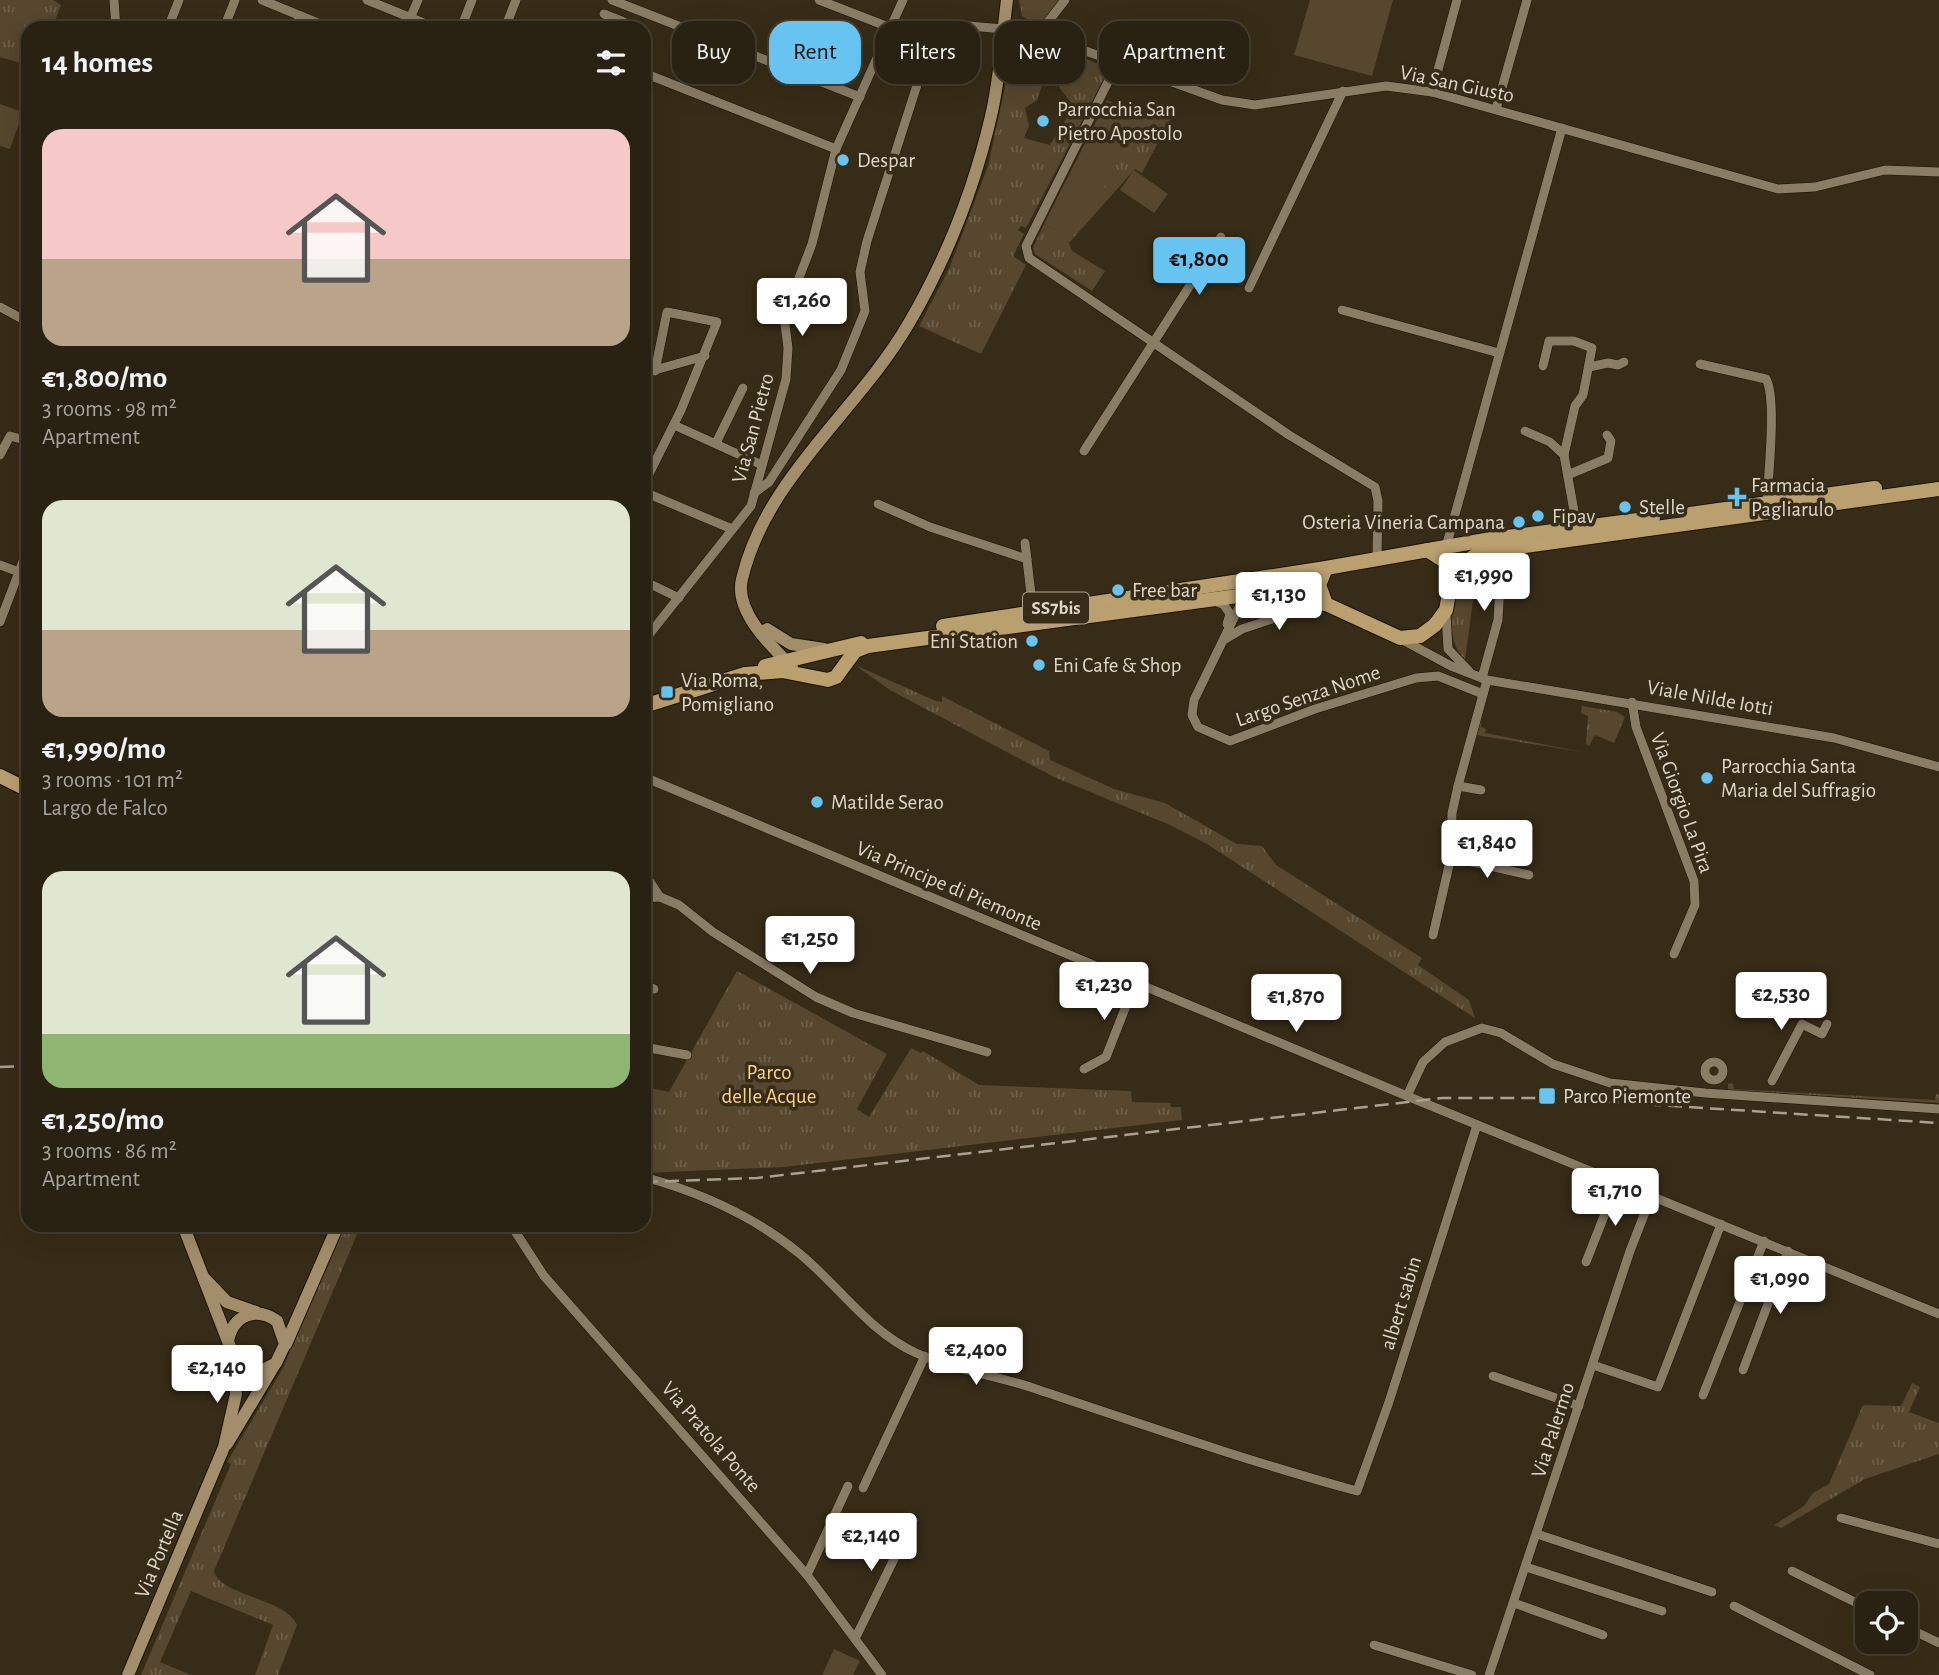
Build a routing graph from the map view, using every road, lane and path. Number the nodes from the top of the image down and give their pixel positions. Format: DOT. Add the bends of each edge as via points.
graph roads {
  1 [pos="114,0"];
  2 [pos="179,0"];
  3 [pos="235,0"];
  4 [pos="262,0"];
  5 [pos="367,0"];
  6 [pos="418,0"];
  7 [pos="472,0"];
  8 [pos="516,0"];
  9 [pos="612,0"];
  10 [pos="819,0"];
  11 [pos="903,0"];
  12 [pos="1007,0"];
  13 [pos="1065,0"];
  14 [pos="1457,0"];
  15 [pos="1527,0"];
  16 [pos="629,7"];
  17 [pos="604,13"];
  18 [pos="300,16"];
  19 [pos="411,18"];
  20 [pos="116,21"];
  21 [pos="170,21"];
  22 [pos="227,21"];
  23 [pos="298,21"];
  24 [pos="312,21"];
  25 [pos="410,21"];
  26 [pos="418,21"];
  27 [pos="464,21"];
  28 [pos="508,21"];
  29 [pos="617,21"];
  30 [pos="624,21"];
  31 [pos="894,21"];
  32 [pos="1005,21"];
  33 [pos="1049,21"];
  34 [pos="875,22"];
  35 [pos="875,64"];
  36 [pos="651,76"];
  37 [pos="918,84"];
  38 [pos="996,84"];
  39 [pos="1107,84"];
  40 [pos="1178,84"];
  41 [pos="1343,91"];
  42 [pos="1432,92"];
  43 [pos="860,97"];
  44 [pos="1496,109"];
  45 [pos="1562,128"];
  46 [pos="836,149"];
  47 [pos="1939,172"];
  48 [pos="1221,237"];
  49 [pos="1249,288"];
  50 [pos="0,307"];
  51 [pos="1342,310"];
  52 [pos="21,318"];
  53 [pos="1152,341"];
  54 [pos="1499,353"];
  55 [pos="705,356"];
  56 [pos="1624,362"];
  57 [pos="1700,364"];
  58 [pos="1543,366"];
  59 [pos="1589,367"];
  60 [pos="656,371"];
  61 [pos="651,372"];
  62 [pos="743,388"];
  63 [pos="674,425"];
  64 [pos="1525,431"];
  65 [pos="1606,435"];
  66 [pos="21,439"];
  67 [pos="716,443"];
  68 [pos="1084,451"];
  69 [pos="0,453"];
  70 [pos="1564,455"];
  71 [pos="762,465"];
  72 [pos="651,470"];
  73 [pos="1570,474"];
  74 [pos="1939,480"];
  75 [pos="1939,489"];
  76 [pos="754,494"];
  77 [pos="651,495"];
  78 [pos="1767,503"];
  79 [pos="878,504"];
  80 [pos="1577,528"];
  81 [pos="732,529"];
  82 [pos="1025,543"];
  83 [pos="1446,547"];
  84 [pos="1502,549"];
  85 [pos="1427,550"];
  86 [pos="1377,557"];
  87 [pos="1027,559"];
  88 [pos="0,565"];
  89 [pos="21,567"];
  90 [pos="1326,568"];
  91 [pos="746,571"];
  92 [pos="19,572"];
  93 [pos="1283,573"];
  94 [pos="1452,577"];
  95 [pos="651,584"];
  96 [pos="1245,595"];
  97 [pos="679,598"];
  98 [pos="1209,599"];
  99 [pos="1326,604"];
  100 [pos="1446,610"];
  101 [pos="1033,611"];
  102 [pos="0,622"];
  103 [pos="651,632"];
  104 [pos="1400,638"];
  105 [pos="1225,639"];
  106 [pos="769,640"];
  107 [pos="831,650"];
  108 [pos="785,660"];
  109 [pos="766,665"];
  110 [pos="744,674"];
  111 [pos="813,678"];
  112 [pos="1480,678"];
  113 [pos="1483,694"];
  114 [pos="1632,702"];
  115 [pos="651,704"];
  116 [pos="1939,767"];
  117 [pos="0,776"];
  118 [pos="651,780"];
  119 [pos="21,786"];
  120 [pos="1458,786"];
  121 [pos="1481,790"];
  122 [pos="1451,857"];
  123 [pos="1529,875"];
  124 [pos="651,884"];
  125 [pos="660,897"];
  126 [pos="651,898"];
  127 [pos="1433,935"];
  128 [pos="1674,954"];
  129 [pos="1135,983"];
  130 [pos="1827,1024"];
  131 [pos="651,1048"];
  132 [pos="987,1052"];
  133 [pos="687,1055"];
  134 [pos="1084,1069"];
  135 [pos="1709,1079"];
  136 [pos="1772,1081"];
  137 [pos="1705,1093"];
  138 [pos="1407,1096"];
  139 [pos="1939,1109"];
  140 [pos="1477,1125"];
  141 [pos="651,1179"];
  142 [pos="1617,1183"];
  143 [pos="1651,1197"];
  144 [pos="1721,1224"];
  145 [pos="186,1232"];
  146 [pos="335,1232"];
  147 [pos="516,1232"];
  148 [pos="1764,1241"];
  149 [pos="1788,1251"];
  150 [pos="1586,1262"];
  151 [pos="204,1278"];
  152 [pos="260,1313"];
  153 [pos="1939,1314"];
  154 [pos="228,1340"];
  155 [pos="285,1344"];
  156 [pos="925,1356"];
  157 [pos="233,1358"];
  158 [pos="276,1363"];
  159 [pos="1593,1365"];
  160 [pos="1743,1370"];
  161 [pos="1493,1376"];
  162 [pos="1703,1395"];
  163 [pos="1579,1406"];
  164 [pos="224,1447"];
  165 [pos="849,1486"];
  166 [pos="863,1488"];
  167 [pos="1841,1518"];
  168 [pos="913,1520"];
  169 [pos="1537,1534"];
  170 [pos="1939,1544"];
  171 [pos="1526,1567"];
  172 [pos="1792,1571"];
  173 [pos="807,1575"];
  174 [pos="1712,1591"];
  175 [pos="1855,1602"];
  176 [pos="1514,1603"];
  177 [pos="1734,1606"];
  178 [pos="1662,1611"];
  179 [pos="1918,1632"];
  180 [pos="1603,1635"];
  181 [pos="855,1639"];
  182 [pos="1939,1643"];
  183 [pos="1374,1644"];
  184 [pos="873,1664"];
  185 [pos="128,1675"];
  186 [pos="867,1675"];
  187 [pos="882,1675"];
  188 [pos="1472,1675"];
  189 [pos="1489,1675"];
  190 [pos="1870,1675"];
  1 -- 20 [label="street"];
  2 -- 21 [label="street"];
  3 -- 22 [label="street"];
  4 -- 18 [label="street"];
  5 -- 19 [label="street"];
  6 -- 19 [label="street"];
  7 -- 27 [label="street"];
  8 -- 28 [label="street"];
  9 -- 16 [label="street"];
  10 -- 34 [label="street"];
  11 -- 31 [label="street, Via San Pietro"];
  12 -- 32 [label="main road"];
  13 -- 33 [label="street"];
  14 -- 42 [label="street"];
  15 -- 44 [label="street"];
  16 -- 30 [label="street"];
  16 -- 43 [label="street"];
  17 -- 29 [label="street"];
  18 -- 23 [label="street"];
  18 -- 24 [label="street"];
  19 -- 25 [label="street"];
  19 -- 26 [label="street"];
  35 -- 43 [label="street, Via San Pietro"];
  36 -- 46 [label="street"];
  37 -- 76 [label="street" via="860,272 865,311 841,370 769,482"];
  38 -- 91 [label="main road" via="973,183 946,253 901,335 839,420 793,472 762,524"];
  39 -- 53 [label="street" via="1026,246 1029,258"];
  40 -- 41 [label="street, Via San Giusto" via="1236,103 1282,103"];
  41 -- 42 [label="street, Via San Giusto" via="1386,86"];
  41 -- 49 [label="street"];
  42 -- 44 [label="street, Via San Giusto"];
  43 -- 46 [label="street, Via San Pietro"];
  44 -- 45 [label="street, Via San Giusto"];
  45 -- 47 [label="street, Via San Giusto" via="1778,189 1815,187 1885,170"];
  45 -- 54 [label="street"];
  46 -- 71 [label="street, Via San Pietro" via="812,244 784,317 786,379"];
  48 -- 53 [label="street"];
  50 -- 52 [label="street"];
  51 -- 54 [label="street"];
  53 -- 68 [label="street"];
  53 -- 86 [label="street" via="1289,435 1375,487"];
  54 -- 83 [label="street"];
  55 -- 60 [label="street"];
  55 -- 60 [label="street" via="717,322 667,312"];
  55 -- 63 [label="street"];
  56 -- 59 [label="street"];
  57 -- 78 [label="street" via="1769,382"];
  58 -- 59 [label="street" via="1548,342 1574,341 1592,348"];
  59 -- 70 [label="street"];
  60 -- 61 [label="street"];
  62 -- 67 [label="street"];
  63 -- 67 [label="street"];
  63 -- 72 [label="street"];
  64 -- 70 [label="street" via="1550,442"];
  65 -- 73 [label="street" via="1611,441 1608,458"];
  66 -- 69 [label="street" via="10,436"];
  67 -- 71 [label="street"];
  70 -- 73 [label="street"];
  71 -- 76 [label="street, Via San Pietro"];
  73 -- 80 [label="street"];
  74 -- 78 [label="main road, SS7bis"];
  75 -- 84 [label="main road"];
  76 -- 81 [label="street, Via San Pietro" via="751,506"];
  77 -- 81 [label="street"];
  78 -- 80 [label="main road, SS7bis"];
  79 -- 87 [label="street" via="930,527"];
  80 -- 83 [label="main road, SS7bis"];
  81 -- 97 [label="street, Via San Pietro"];
  82 -- 87 [label="street"];
  83 -- 85 [label="main road, SS7bis"];
  84 -- 94 [label="main road" via="1481,552"];
  84 -- 112 [label="street" via="1497,620"];
  85 -- 86 [label="main road, SS7bis"];
  85 -- 94 [label="main road" via="1447,563"];
  86 -- 90 [label="main road, SS7bis"];
  87 -- 101 [label="street"];
  88 -- 92 [label="street"];
  89 -- 92 [label="street"];
  90 -- 93 [label="main road, SS7bis"];
  90 -- 99 [label="main road" via="1319,585"];
  91 -- 106 [label="main road" via="741,591 747,613"];
  91 -- 107 [label="main road" via="752,604 764,626 791,644"];
  92 -- 102 [label="street"];
  93 -- 96 [label="street" via="1256,581"];
  93 -- 101 [label="main road, SS7bis"];
  94 -- 100 [label="main road"];
  95 -- 97 [label="street"];
  96 -- 98 [label="main road, SS7bis"];
  96 -- 99 [label="main road, SS7bis"];
  96 -- 105 [label="street, Largo Senza Nome"];
  97 -- 103 [label="street, Via San Pietro"];
  98 -- 105 [label="street, Largo Senza Nome" via="1224,605 1230,614"];
  98 -- 111 [label="main road, SS7bis" via="868,646 849,657 836,677"];
  99 -- 104 [label="main road, SS7bis"];
  99 -- 105 [label="street" via="1242,629"];
  100 -- 104 [label="main road" via="1436,625 1420,636"];
  100 -- 112 [label="street" via="1448,649"];
  101 -- 107 [label="main road, SS7bis"];
  104 -- 112 [label="street, Viale Nilde Iotti"];
  105 -- 113 [label="street, Largo Senza Nome" via="1192,715 1198,727 1230,741 1416,678 1438,676"];
  106 -- 108 [label="main road"];
  106 -- 109 [label="main road" via="772,656"];
  107 -- 108 [label="main road, SS7bis"];
  107 -- 111 [label="main road" via="808,666"];
  108 -- 109 [label="main road, SS7bis"];
  108 -- 111 [label="main road"];
  109 -- 110 [label="main road, SS7bis"];
  110 -- 111 [label="main road, SS7bis" via="782,671"];
  110 -- 115 [label="main road, SS7bis"];
  112 -- 113 [label="street"];
  112 -- 114 [label="street, Viale Nilde Iotti"];
  113 -- 120 [label="street"];
  114 -- 116 [label="street, Viale Nilde Iotti" via="1834,738"];
  114 -- 128 [label="street, Via Giorgio La Pira" via="1636,727 1694,881 1695,905"];
  117 -- 119 [label="main road"];
  118 -- 129 [label="street, Via Principe di Piemonte"];
  120 -- 121 [label="street"];
  120 -- 122 [label="street"];
  122 -- 123 [label="street"];
  122 -- 127 [label="street"];
  124 -- 125 [label="street"];
  125 -- 126 [label="street"];
  125 -- 132 [label="street" via="679,905 816,997 853,1013"];
  129 -- 134 [label="street" via="1106,1057"];
  129 -- 138 [label="street, Via Principe di Piemonte"];
  130 -- 136 [label="street" via="1822,1034 1802,1024"];
  131 -- 133 [label="street"];
  135 -- 137 [label="street"];
  137 -- 138 [label="street" via="1583,1076 1501,1033 1482,1028 1446,1042 1423,1062"];
  137 -- 139 [label="street"];
  138 -- 140 [label="street, Via Principe di Piemonte"];
  140 -- 142 [label="street, Via Principe di Piemonte"];
  140 -- 156 [label="street, albert sabin" via="1357,1491"];
  141 -- 156 [label="street" via="680,1186 738,1214 800,1254 883,1334"];
  142 -- 143 [label="street, Via Principe di Piemonte"];
  142 -- 150 [label="street"];
  143 -- 144 [label="street, Via Principe di Piemonte"];
  143 -- 159 [label="street, Via Palermo"];
  144 -- 148 [label="street, Via Principe di Piemonte"];
  144 -- 159 [label="street" via="1658,1387"];
  145 -- 151 [label="main road, Via Portella"];
  146 -- 155 [label="main road, Via Portella"];
  147 -- 173 [label="street, Via Pratola Ponte" via="544,1276"];
  148 -- 149 [label="street, Via Principe di Piemonte"];
  148 -- 162 [label="street"];
  149 -- 153 [label="street, Via Principe di Piemonte"];
  149 -- 160 [label="street"];
  151 -- 152 [label="main road" via="227,1302"];
  151 -- 154 [label="main road, Via Portella"];
  152 -- 154 [label="main road" via="235,1323"];
  152 -- 155 [label="main road" via="277,1321"];
  154 -- 157 [label="main road, Via Portella"];
  155 -- 158 [label="main road, Via Portella"];
  156 -- 166 [label="street"];
  157 -- 158 [label="main road" via="248,1370 263,1370"];
  157 -- 164 [label="main road, Via Portella" via="236,1394"];
  158 -- 164 [label="main road, Via Portella"];
  159 -- 163 [label="street, Via Palermo"];
  161 -- 163 [label="street"];
  163 -- 169 [label="street, Via Palermo"];
  164 -- 185 [label="main road, Via Portella"];
  165 -- 173 [label="street"];
  167 -- 170 [label="street"];
  168 -- 181 [label="street"];
  169 -- 171 [label="street, Via Palermo"];
  169 -- 174 [label="street"];
  171 -- 176 [label="street, Via Palermo"];
  171 -- 178 [label="street"];
  172 -- 175 [label="street"];
  173 -- 181 [label="street, Via Pratola Ponte"];
  176 -- 180 [label="street"];
  176 -- 189 [label="street, Via Palermo"];
  177 -- 190 [label="street"];
  179 -- 182 [label="street"];
  181 -- 184 [label="street, Via Pratola Ponte"];
  183 -- 188 [label="street"];
  184 -- 186 [label="street"];
  184 -- 187 [label="street, Via Pratola Ponte"];
}
